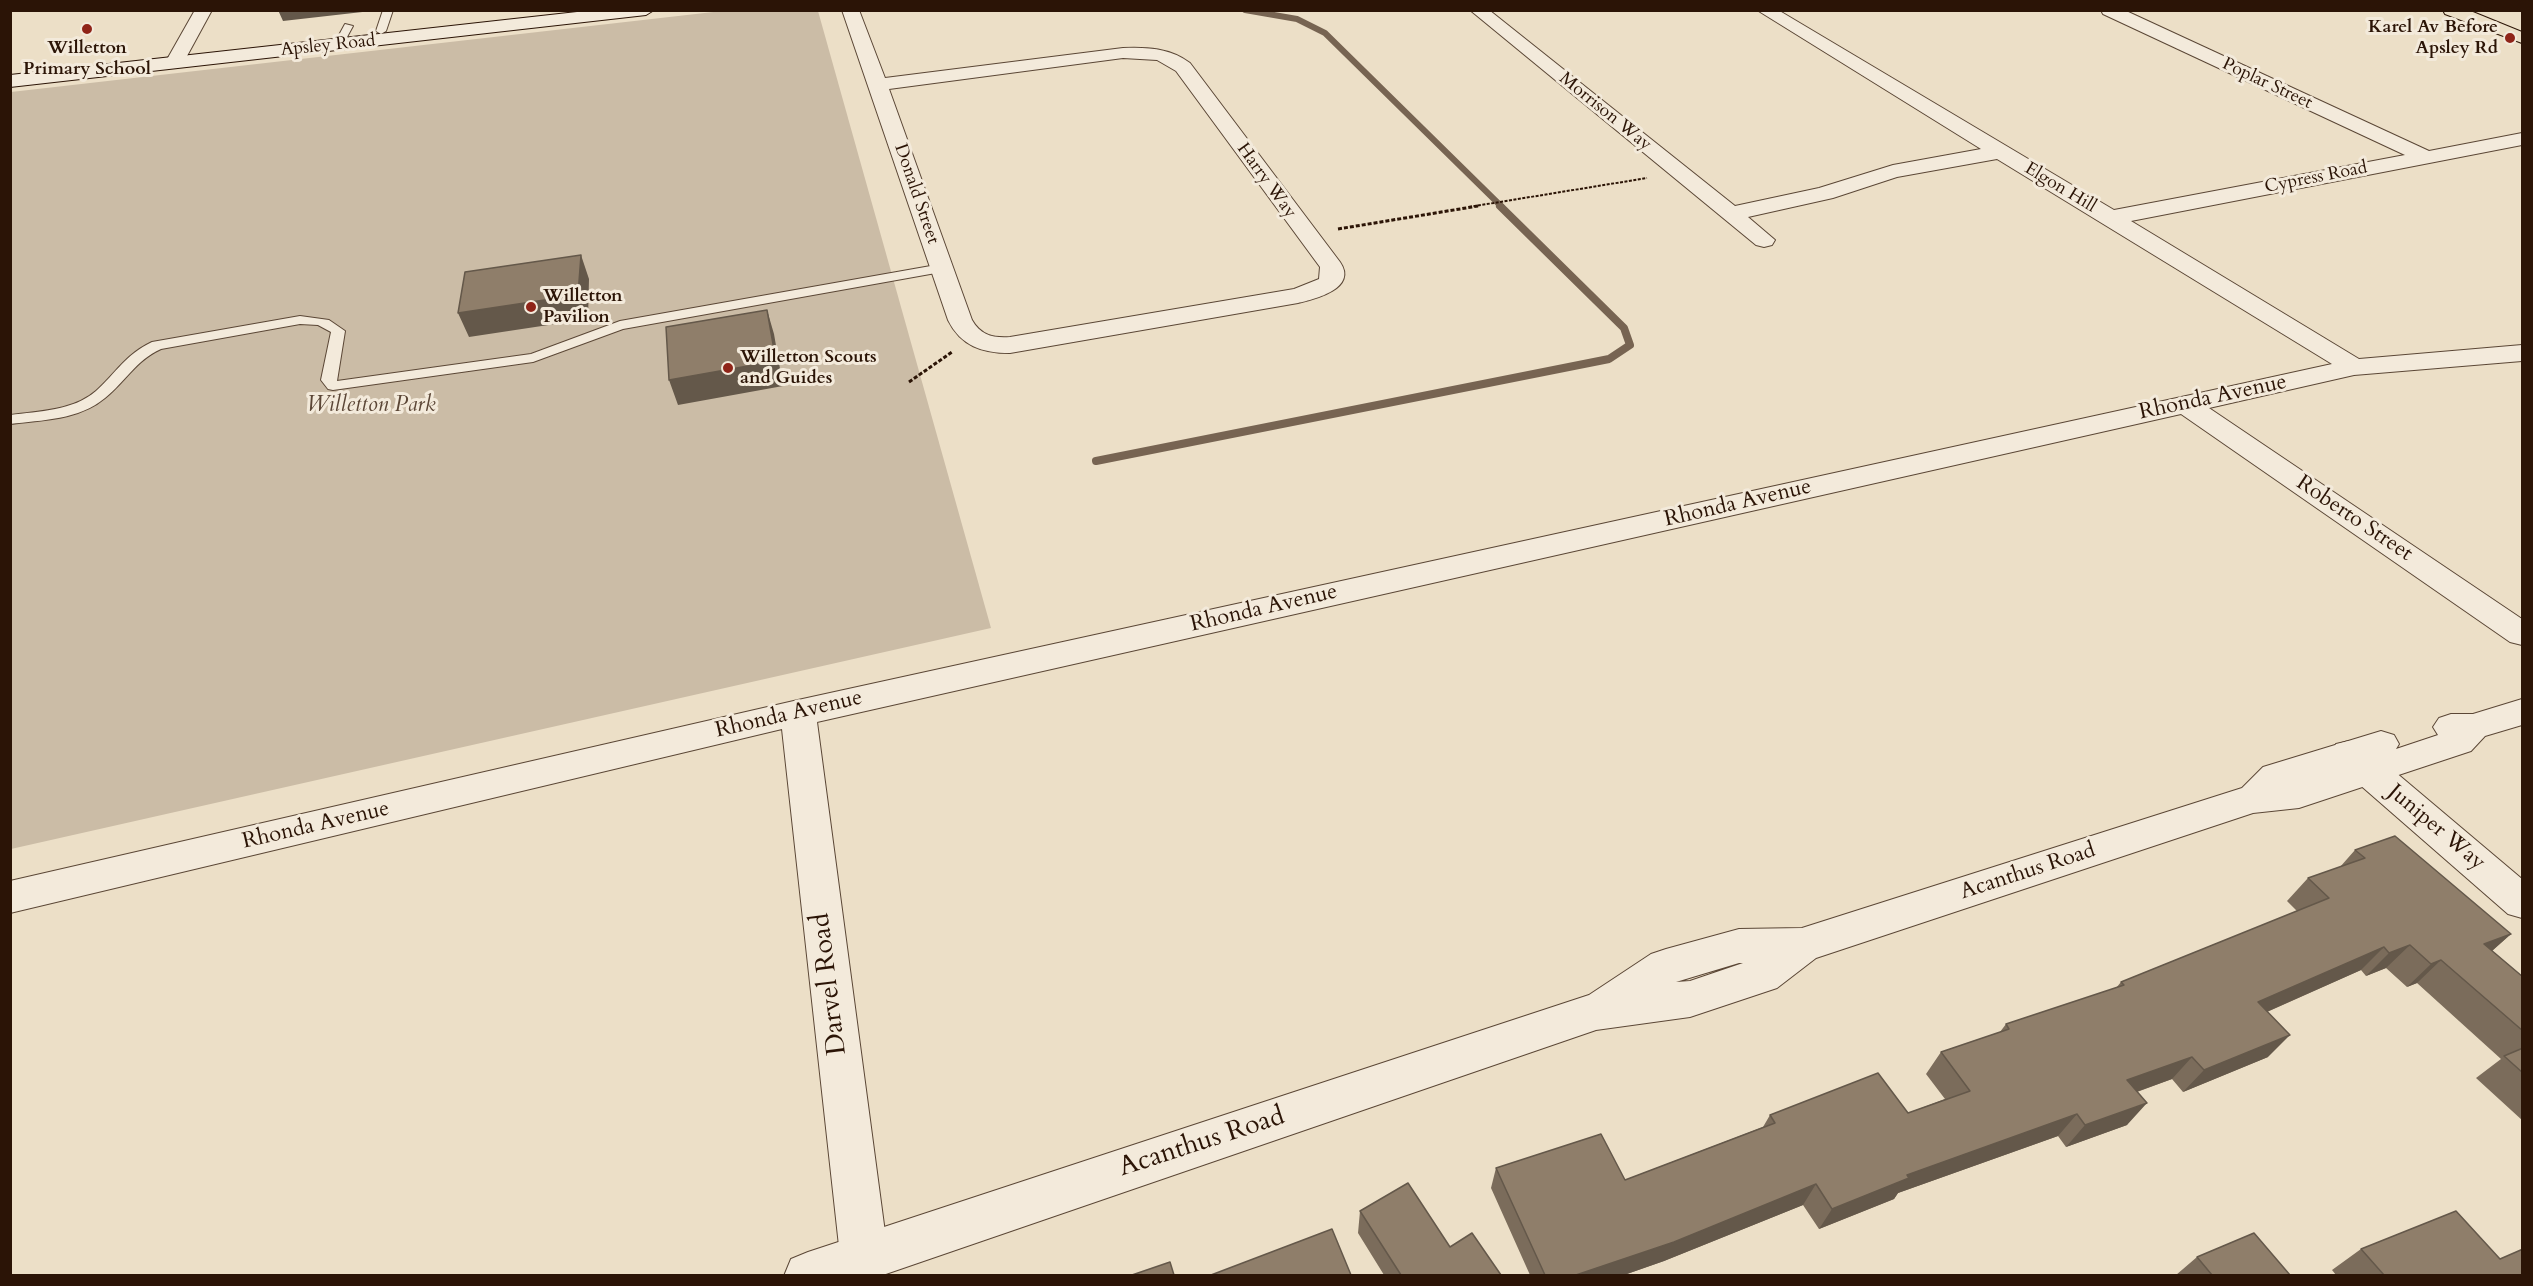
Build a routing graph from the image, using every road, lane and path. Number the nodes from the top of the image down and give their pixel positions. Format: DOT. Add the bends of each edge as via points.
graph roads {
  1 [pos="204,10"];
  2 [pos="568,10"];
  3 [pos="646,10"];
  4 [pos="850,10"];
  5 [pos="1478,10"];
  6 [pos="1765,10"];
  7 [pos="2109,10"];
  8 [pos="2451,10"];
  9 [pos="387,17"];
  10 [pos="2523,38"];
  11 [pos="177,58"];
  12 [pos="10,72"];
  13 [pos="10,81"];
  14 [pos="878,85"];
  15 [pos="2523,139"];
  16 [pos="2000,152"];
  17 [pos="2426,157"];
  18 [pos="1680,173"];
  19 [pos="1731,214"];
  20 [pos="2109,218"];
  21 [pos="1305,234"];
  22 [pos="1764,240"];
  23 [pos="942,268"];
  24 [pos="972,338"];
  25 [pos="2523,353"];
  26 [pos="2354,367"];
  27 [pos="909,382"];
  28 [pos="2185,404"];
  29 [pos="10,420"];
  30 [pos="2523,634"];
  31 [pos="2523,712"];
  32 [pos="798,713"];
  33 [pos="2360,763"];
  34 [pos="10,897"];
  35 [pos="2523,902"];
  36 [pos="864,1255"];
  37 [pos="808,1275"];
  1 -- 11 [label="street"];
  2 -- 9 [label="street, Apsley Road" via="476,17"];
  3 -- 11 [label="street, Apsley Road"];
  4 -- 14 [label="street, Donald Street"];
  5 -- 18 [label="street, Morrison Way"];
  6 -- 16 [label="street, Elgon Hill"];
  7 -- 17 [label="street, Poplar Street"];
  8 -- 10 [label="main road"];
  9 -- 11 [label="street, Apsley Road" via="346,30"];
  11 -- 12 [label="street, Apsley Road"];
  11 -- 13 [label="street, Apsley Road"];
  14 -- 21 [label="street, Harry Way" via="1123,53 1172,57"];
  14 -- 23 [label="street, Donald Street"];
  15 -- 17 [label="street, Cypress Road"];
  16 -- 19 [label="street" via="1893,171 1825,193"];
  16 -- 20 [label="street, Elgon Hill"];
  17 -- 20 [label="street, Cypress Road"];
  18 -- 19 [label="street, Morrison Way"];
  18 -- 21 [label="path"];
  19 -- 22 [label="street, Morrison Way"];
  20 -- 26 [label="street, Elgon Hill"];
  21 -- 24 [label="street, Harry Way" via="1332,267 1331,282 1314,291 1010,345"];
  23 -- 24 [label="street, Donald Street" via="964,331"];
  23 -- 29 [label="lane" via="620,325 533,358 333,386 328,380 338,331 317,320 300,320 157,345 140,353 113,384 71,411"];
  24 -- 27 [label="path"];
  25 -- 26 [label="street, Rhonda Avenue"];
  26 -- 28 [label="street, Rhonda Avenue"];
  28 -- 30 [label="street, Roberto Street"];
  28 -- 32 [label="street, Rhonda Avenue"];
  31 -- 33 [label="street, Acanthus Road" via="2473,727 2458,742"];
  32 -- 34 [label="street, Rhonda Avenue"];
  32 -- 36 [label="street, Darvel Road"];
  33 -- 35 [label="street, Juniper Way"];
  33 -- 36 [label="street, Acanthus Road" via="2299,794 2253,799 1802,945 1762,975 1700,995 1596,1011"];
  36 -- 37 [label="street, Acanthus Road"];
}
